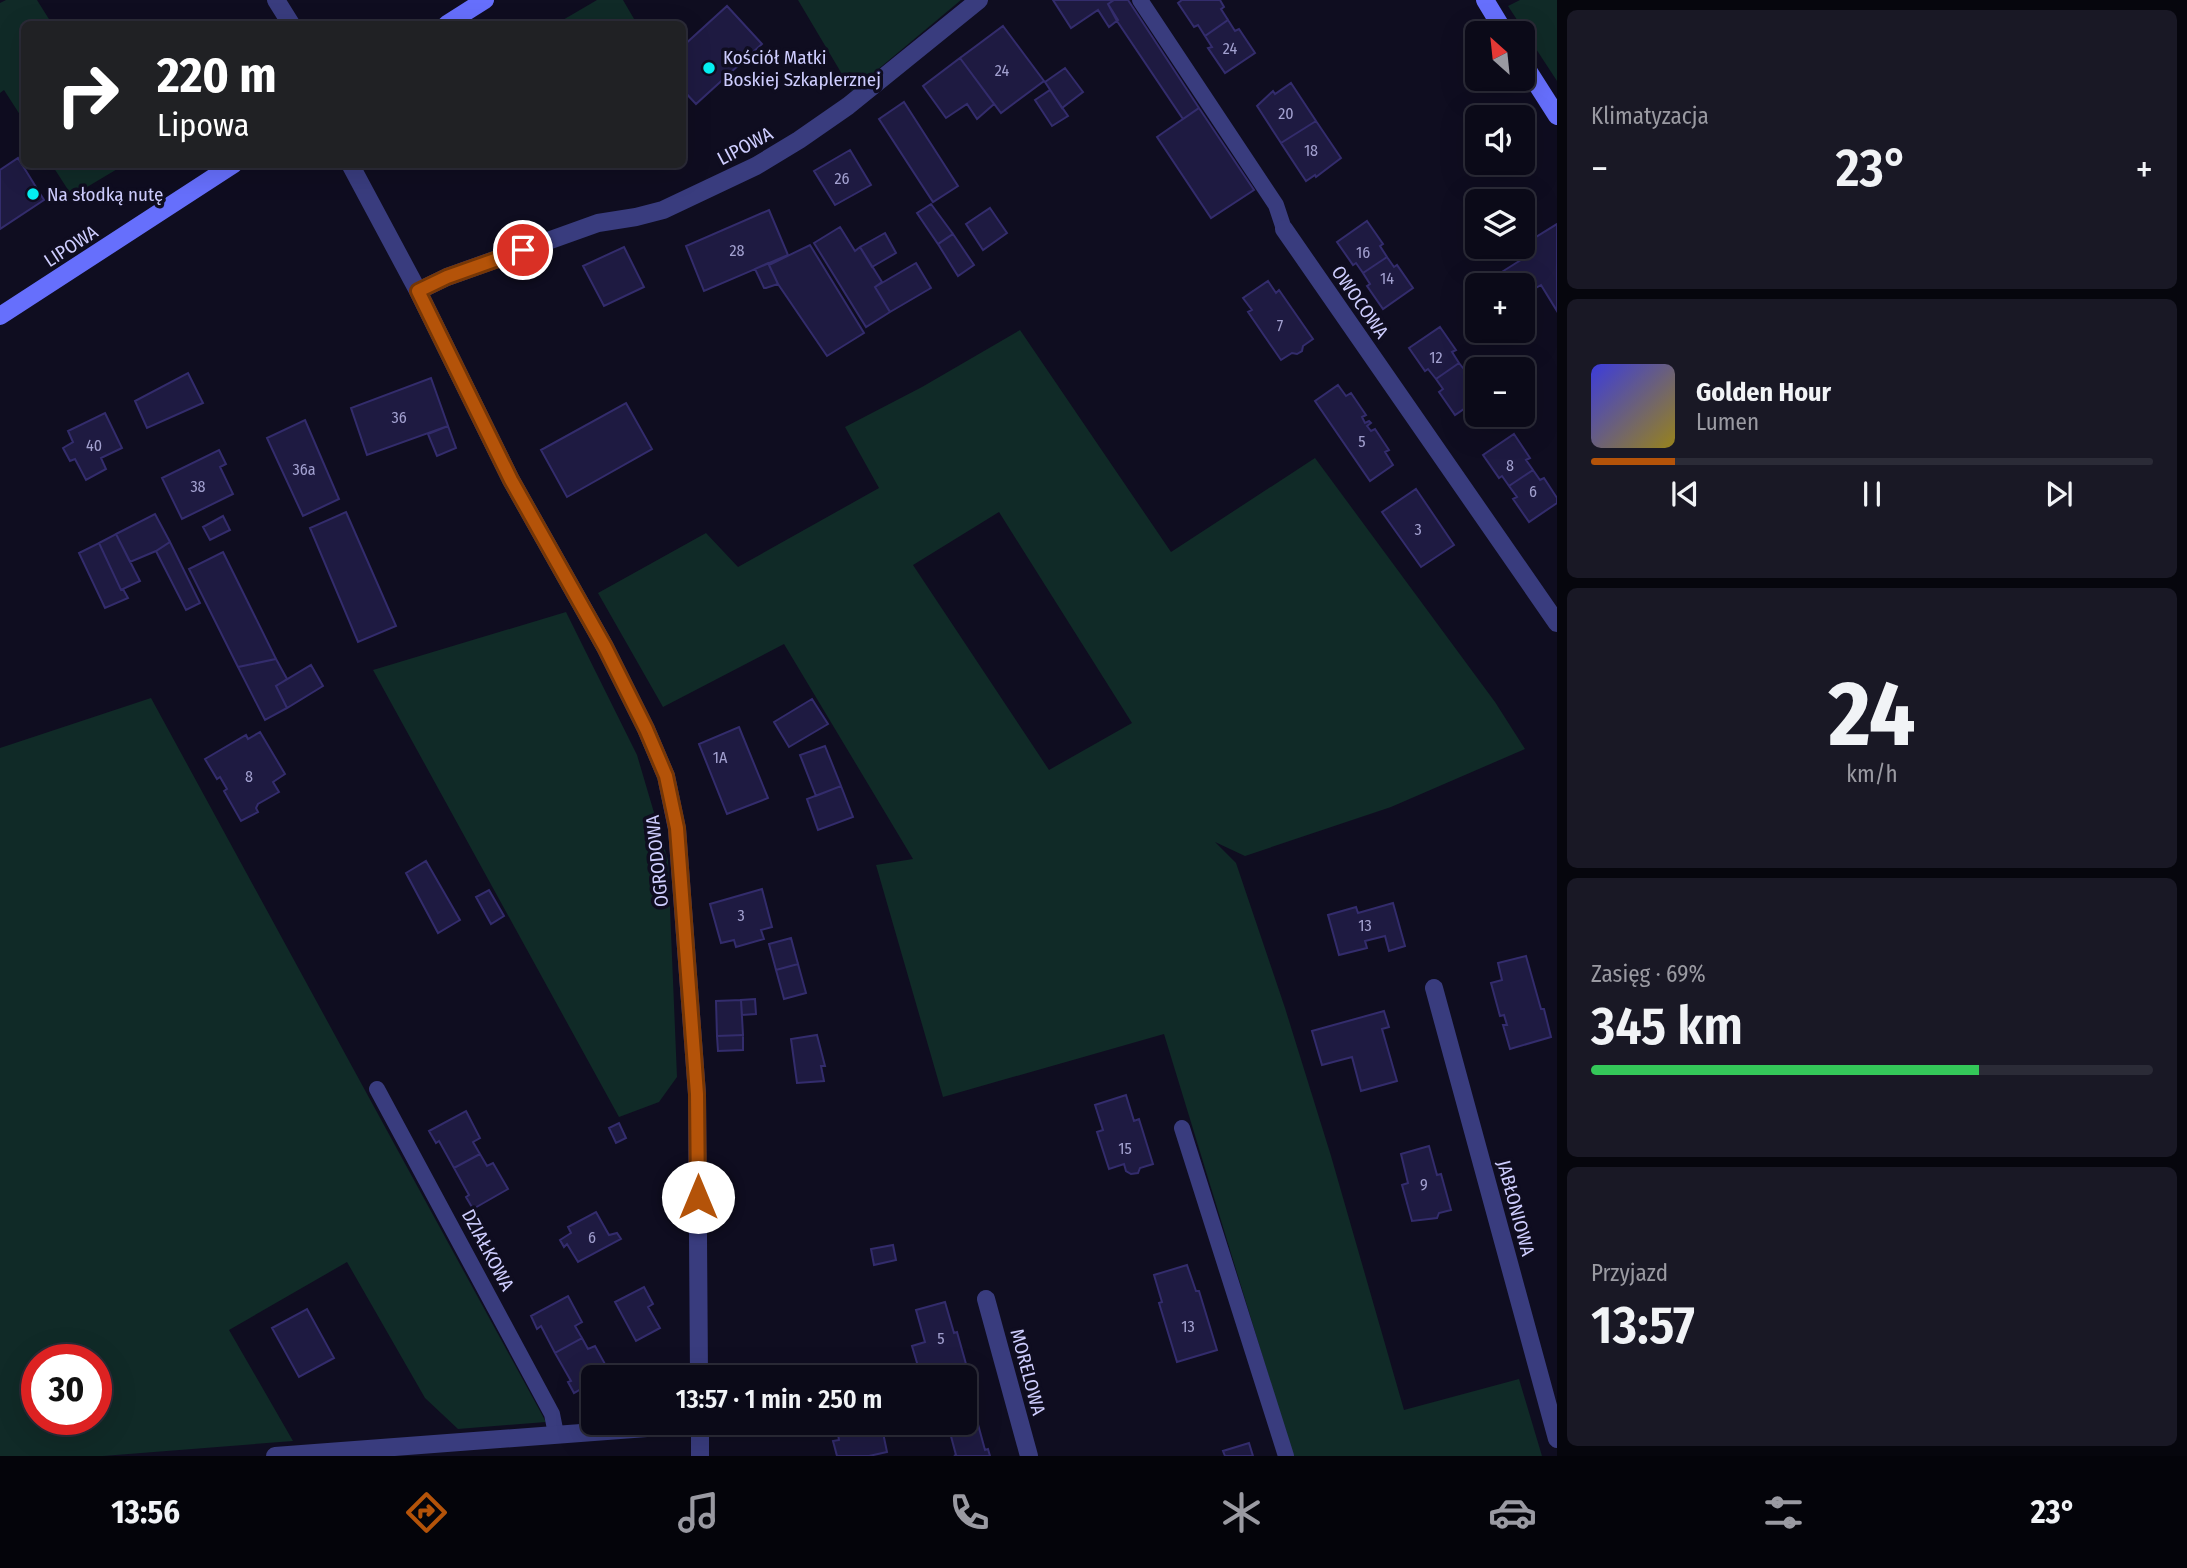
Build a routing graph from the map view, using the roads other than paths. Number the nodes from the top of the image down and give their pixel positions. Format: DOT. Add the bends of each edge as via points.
graph roads {
  1 [pos="276,0"];
  2 [pos="485,0"];
  3 [pos="979,0"];
  4 [pos="1140,0"];
  5 [pos="1485,0"];
  6 [pos="289,21"];
  7 [pos="452,21"];
  8 [pos="1498,21"];
  9 [pos="1535,81"];
  10 [pos="1557,116"];
  11 [pos="228,168"];
  12 [pos="352,168"];
  13 [pos="1284,229"];
  14 [pos="418,291"];
  15 [pos="0,316"];
  16 [pos="1557,623"];
  17 [pos="1434,988"];
  18 [pos="376,1089"];
  19 [pos="1182,1128"];
  20 [pos="986,1299"];
  21 [pos="699,1365"];
  22 [pos="581,1432"];
  23 [pos="556,1434"];
  24 [pos="700,1435"];
  25 [pos="1557,1439"];
  26 [pos="275,1456"];
  27 [pos="700,1456"];
  28 [pos="1029,1456"];
  29 [pos="1286,1456"];
  1 -- 6 [label="street"];
  2 -- 7 [label="street"];
  3 -- 14 [label="street, LIPOWA" via="848,106 745,172 663,211 598,223"];
  4 -- 13 [label="lane, OWOCOWA" via="1276,205"];
  5 -- 8 [label="street"];
  9 -- 10 [label="street"];
  11 -- 15 [label="street, LIPOWA"];
  12 -- 14 [label="street, OGRODOWA"];
  13 -- 16 [label="street, OWOCOWA"];
  14 -- 21 [label="street, OGRODOWA" via="511,480 605,647 666,776 677,828 697,1094"];
  17 -- 25 [label="street, JABŁONIOWA"];
  18 -- 23 [label="lane, DZIAŁKOWA" via="552,1414"];
  19 -- 29 [label="lane"];
  20 -- 28 [label="street, MORELOWA"];
  22 -- 23 [label="street"];
  23 -- 26 [label="street"];
  24 -- 27 [label="street"];
}
